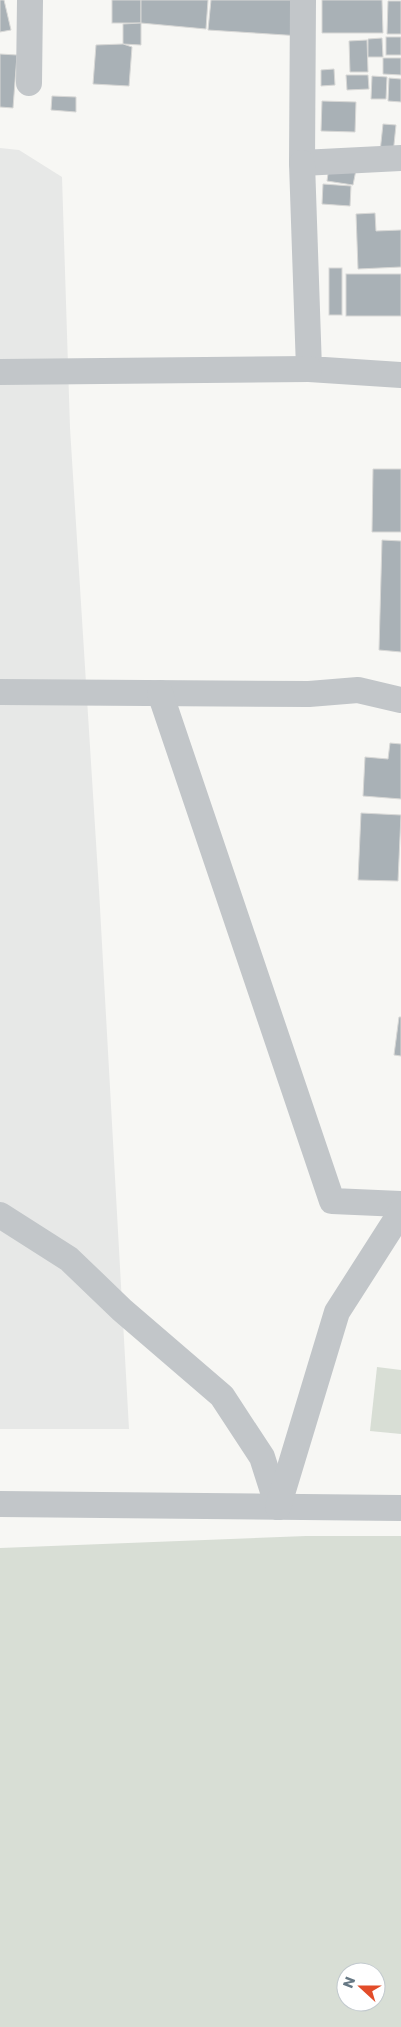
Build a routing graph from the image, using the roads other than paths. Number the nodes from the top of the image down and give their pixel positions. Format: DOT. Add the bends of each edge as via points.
graph roads {
  1 [pos="30,0"];
  2 [pos="303,0"];
  3 [pos="29,83"];
  4 [pos="401,158"];
  5 [pos="302,163"];
  6 [pos="309,369"];
  7 [pos="0,372"];
  8 [pos="401,375"];
  9 [pos="0,692"];
  10 [pos="160,693"];
  11 [pos="401,700"];
  12 [pos="401,1204"];
  13 [pos="401,1212"];
  14 [pos="0,1215"];
  15 [pos="0,1504"];
  16 [pos="278,1507"];
  17 [pos="401,1508"];
  1 -- 3 [label="street"];
  2 -- 5 [label="street"];
  4 -- 5 [label="street"];
  5 -- 6 [label="street"];
  6 -- 7 [label="street"];
  6 -- 8 [label="street"];
  9 -- 10 [label="street"];
  10 -- 11 [label="street" via="309,694 358,690"];
  10 -- 12 [label="street" via="332,1201"];
  13 -- 16 [label="street" via="336,1312"];
  14 -- 16 [label="street" via="69,1259 122,1310 222,1396 262,1457"];
  15 -- 16 [label="street"];
  16 -- 17 [label="street"];
}
